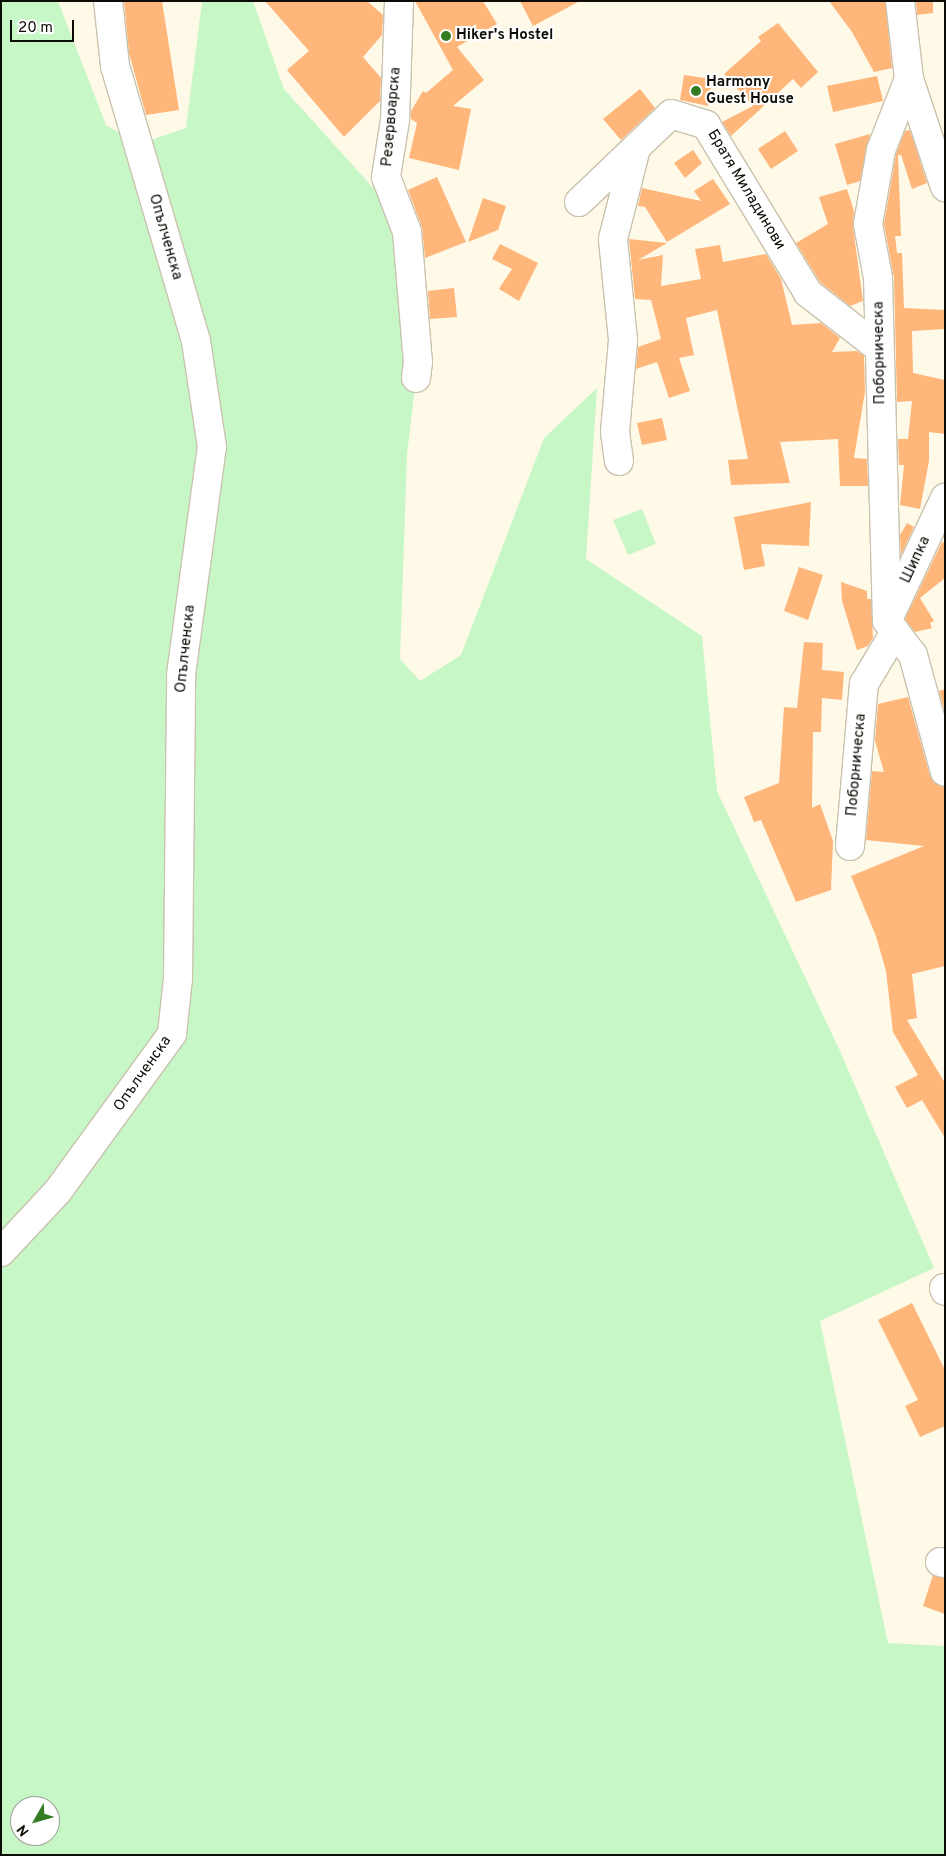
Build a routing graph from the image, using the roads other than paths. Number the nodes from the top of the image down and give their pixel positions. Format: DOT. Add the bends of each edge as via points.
graph roads {
  1 [pos="108,1"];
  2 [pos="399,1"];
  3 [pos="900,1"];
  4 [pos="909,80"];
  5 [pos="636,148"];
  6 [pos="945,187"];
  7 [pos="579,202"];
  8 [pos="879,348"];
  9 [pos="416,378"];
  10 [pos="619,461"];
  11 [pos="945,498"];
  12 [pos="891,626"];
  13 [pos="945,772"];
  14 [pos="850,846"];
  15 [pos="1,1252"];
  1 -- 15 [label="street, Опълченска" via="116,66 196,341 212,447 182,675 178,979 172,1034 58,1191"];
  2 -- 9 [label="street, Резервоарска" via="394,120 386,177 407,232 418,362"];
  3 -- 4 [label="street"];
  4 -- 6 [label="street"];
  4 -- 8 [label="street, Поборническа" via="881,150 868,224 878,278"];
  5 -- 7 [label="street, Братя Миладинови"];
  5 -- 8 [label="street, Братя Миладинови" via="671,114 706,125 808,293"];
  5 -- 10 [label="street" via="613,239 623,340 615,432"];
  8 -- 12 [label="street, Поборническа"];
  11 -- 12 [label="street, Шипка"];
  12 -- 13 [label="street" via="913,655"];
  12 -- 14 [label="street, Поборническа" via="864,684"];
}
